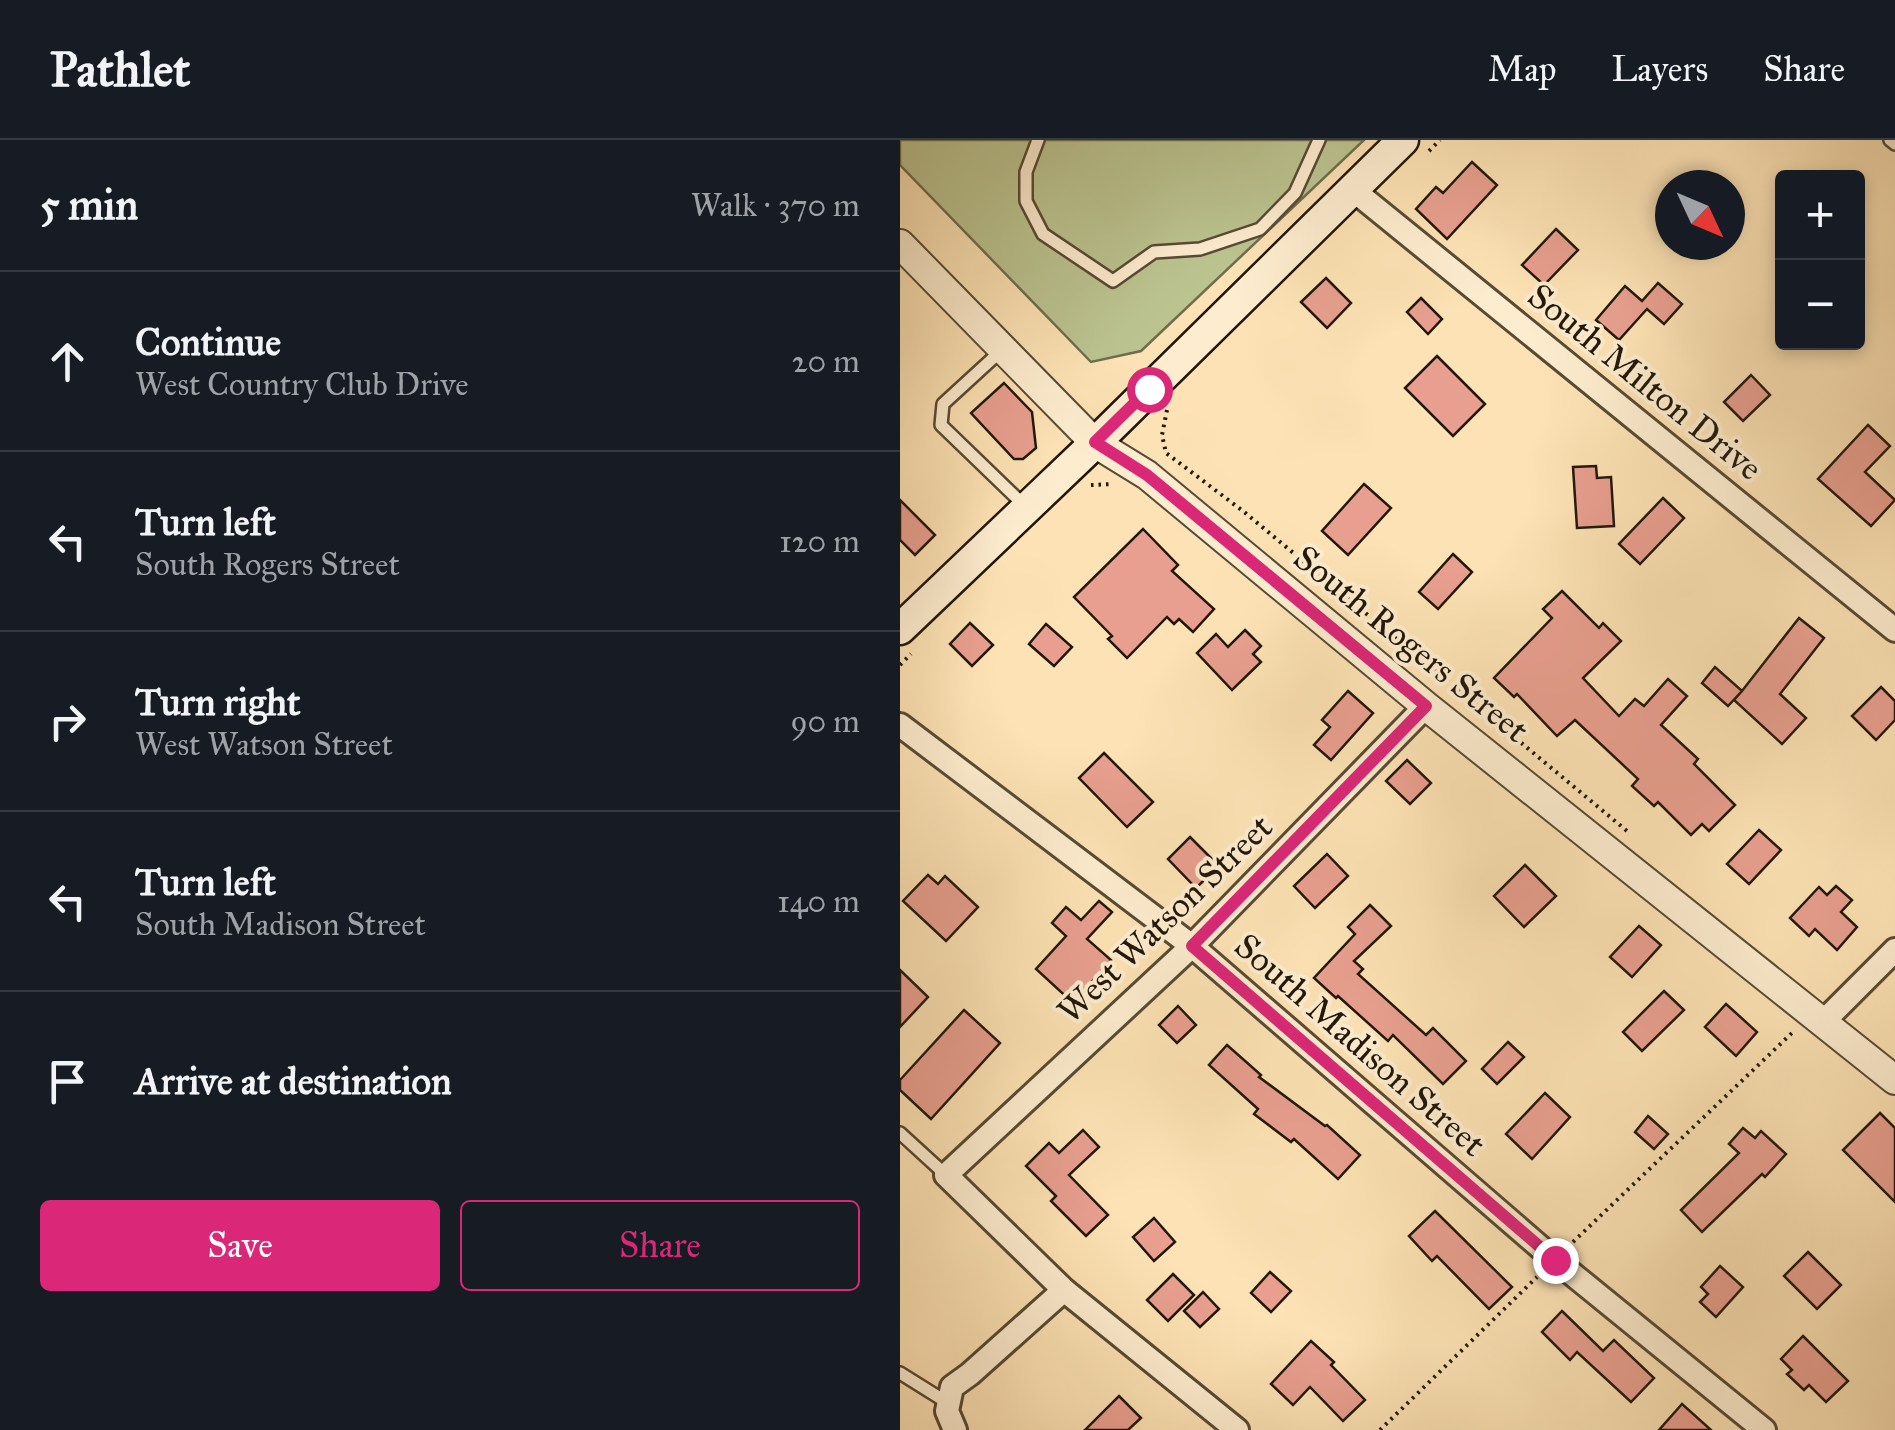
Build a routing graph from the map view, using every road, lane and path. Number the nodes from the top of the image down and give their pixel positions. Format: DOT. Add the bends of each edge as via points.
graph roads {
  1 [pos="1038,140"];
  2 [pos="1320,140"];
  3 [pos="1403,140"];
  4 [pos="1352,189"];
  5 [pos="900,244"];
  6 [pos="1003,349"];
  7 [pos="1168,407"];
  8 [pos="1095,442"];
  9 [pos="1027,508"];
  10 [pos="900,629"];
  11 [pos="1895,630"];
  12 [pos="1426,706"];
  13 [pos="900,725"];
  14 [pos="1626,830"];
  15 [pos="1192,946"];
  16 [pos="1895,950"];
  17 [pos="1813,1015"];
  18 [pos="1895,1080"];
  19 [pos="900,1133"];
  20 [pos="946,1176"];
  21 [pos="1555,1260"];
  22 [pos="1064,1290"];
  23 [pos="900,1374"];
  24 [pos="948,1403"];
  25 [pos="955,1430"];
  26 [pos="1237,1430"];
  27 [pos="1380,1430"];
  28 [pos="1764,1430"];
  1 -- 2 [label="lane" via="1026,172 1026,201 1043,234 1113,282 1154,252 1200,249 1260,229 1295,193"];
  3 -- 4 [label="main road"];
  4 -- 8 [label="main road"];
  4 -- 11 [label="street, South Milton Drive"];
  5 -- 6 [label="street, South Rogers Street"];
  6 -- 8 [label="street, South Rogers Street"];
  6 -- 9 [label="lane" via="942,404 941,425"];
  7 -- 14 [label="path" via="1166,453"];
  8 -- 9 [label="main road"];
  8 -- 12 [label="street, South Rogers Street" via="1147,475"];
  9 -- 10 [label="main road"];
  12 -- 15 [label="street, West Watson Street"];
  12 -- 17 [label="street, South Rogers Street"];
  13 -- 15 [label="street, South Madison Street"];
  15 -- 20 [label="street, West Watson Street"];
  15 -- 21 [label="street, South Madison Street"];
  16 -- 17 [label="street"];
  17 -- 18 [label="street, South Rogers Street"];
  17 -- 21 [label="path"];
  19 -- 20 [label="lane"];
  20 -- 22 [label="street"];
  21 -- 27 [label="path"];
  21 -- 28 [label="street, South Madison Street"];
  22 -- 24 [label="street" via="952,1386"];
  22 -- 26 [label="street"];
  23 -- 24 [label="lane"];
  24 -- 25 [label="street"];
}
